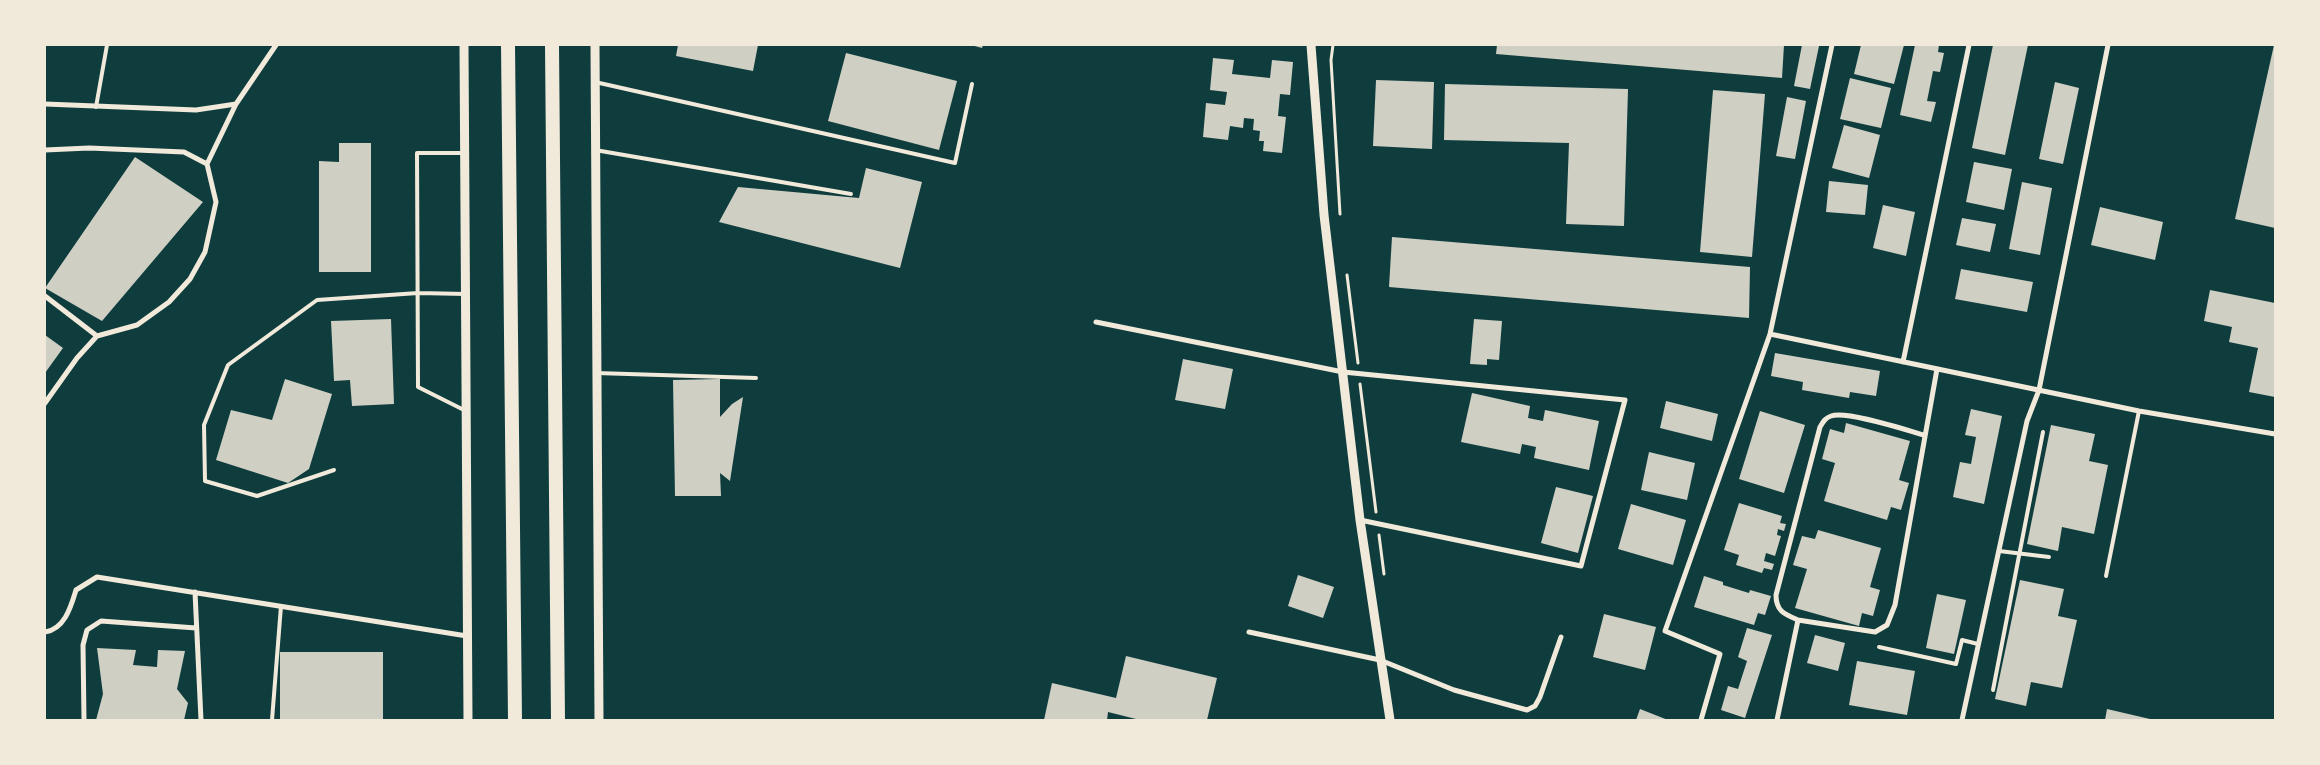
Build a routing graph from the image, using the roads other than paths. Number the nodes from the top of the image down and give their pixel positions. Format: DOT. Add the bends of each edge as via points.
graph roads {
  1 [pos="107,45"];
  2 [pos="276,45"];
  3 [pos="464,45"];
  4 [pos="508,45"];
  5 [pos="552,45"];
  6 [pos="595,45"];
  7 [pos="1311,45"];
  8 [pos="1832,45"];
  9 [pos="1969,45"];
  10 [pos="2108,45"];
  11 [pos="595,82"];
  12 [pos="972,84"];
  13 [pos="45,104"];
  14 [pos="236,104"];
  15 [pos="96,107"];
  16 [pos="45,150"];
  17 [pos="596,150"];
  18 [pos="465,153"];
  19 [pos="207,164"];
  20 [pos="851,194"];
  21 [pos="418,293"];
  22 [pos="466,294"];
  23 [pos="45,296"];
  24 [pos="1096,322"];
  25 [pos="1770,334"];
  26 [pos="97,336"];
  27 [pos="1903,362"];
  28 [pos="1937,369"];
  29 [pos="1343,372"];
  30 [pos="596,373"];
  31 [pos="756,378"];
  32 [pos="2039,390"];
  33 [pos="45,402"];
  34 [pos="466,411"];
  35 [pos="2139,411"];
  36 [pos="2043,432"];
  37 [pos="2275,434"];
  38 [pos="1924,435"];
  39 [pos="334,470"];
  40 [pos="1360,520"];
  41 [pos="1999,551"];
  42 [pos="2020,554"];
  43 [pos="2049,557"];
  44 [pos="2106,576"];
  45 [pos="195,592"];
  46 [pos="281,606"];
  47 [pos="1798,620"];
  48 [pos="196,628"];
  49 [pos="45,632"];
  50 [pos="1249,632"];
  51 [pos="468,636"];
  52 [pos="1561,637"];
  53 [pos="1978,644"];
  54 [pos="1879,647"];
  55 [pos="1380,660"];
  56 [pos="1993,690"];
  57 [pos="84,720"];
  58 [pos="201,720"];
  59 [pos="272,720"];
  60 [pos="468,720"];
  61 [pos="515,720"];
  62 [pos="558,720"];
  63 [pos="599,720"];
  64 [pos="1390,720"];
  65 [pos="1701,720"];
  66 [pos="1777,720"];
  67 [pos="1962,720"];
  1 -- 15 [label="lane"];
  2 -- 14 [label="street"];
  3 -- 18 [label="street"];
  4 -- 61 [label="highway"];
  5 -- 62 [label="highway"];
  6 -- 11 [label="street"];
  7 -- 29 [label="street" via="1324,215"];
  8 -- 25 [label="street"];
  9 -- 27 [label="street"];
  10 -- 32 [label="street"];
  11 -- 12 [label="lane" via="955,164"];
  11 -- 17 [label="street"];
  13 -- 15 [label="street"];
  14 -- 15 [label="street" via="196,110"];
  14 -- 19 [label="street"];
  16 -- 19 [label="street" via="89,148 184,152"];
  17 -- 20 [label="lane"];
  17 -- 30 [label="street"];
  18 -- 21 [label="lane" via="417,153"];
  18 -- 22 [label="street"];
  19 -- 26 [label="street" via="216,202 205,252 190,278 169,302 136,325"];
  21 -- 22 [label="lane"];
  21 -- 34 [label="lane" via="418,387"];
  21 -- 39 [label="lane" via="317,300 228,365 204,425 205,481 257,496"];
  22 -- 34 [label="street"];
  23 -- 26 [label="street"];
  24 -- 29 [label="street"];
  25 -- 27 [label="street"];
  25 -- 65 [label="street" via="1665,631 1720,654"];
  26 -- 33 [label="street"];
  27 -- 28 [label="street"];
  28 -- 32 [label="street"];
  28 -- 38 [label="street"];
  29 -- 40 [label="street"];
  29 -- 40 [label="street" via="1625,400 1581,566"];
  30 -- 31 [label="lane"];
  30 -- 63 [label="street"];
  32 -- 35 [label="street"];
  32 -- 41 [label="street" via="2027,421"];
  34 -- 51 [label="street"];
  35 -- 37 [label="street"];
  35 -- 44 [label="lane"];
  36 -- 42 [label="lane"];
  38 -- 47 [label="street" via="1895,605 1887,625 1875,632"];
  38 -- 47 [label="street" via="1845,414 1824,419 1776,595 1776,605 1782,614"];
  40 -- 55 [label="street"];
  41 -- 42 [label="lane"];
  41 -- 53 [label="street"];
  42 -- 43 [label="lane"];
  42 -- 56 [label="lane"];
  45 -- 46 [label="street"];
  45 -- 48 [label="street"];
  45 -- 49 [label="street" via="97,577 76,590 68,614 53,631"];
  46 -- 51 [label="street"];
  46 -- 59 [label="lane"];
  47 -- 66 [label="street"];
  48 -- 57 [label="street" via="101,621 87,630 83,644"];
  48 -- 58 [label="street"];
  50 -- 55 [label="street"];
  51 -- 60 [label="street"];
  52 -- 55 [label="street" via="1540,697 1535,706 1527,710 1454,690"];
  53 -- 54 [label="lane" via="1962,640 1956,664"];
  53 -- 67 [label="street"];
  55 -- 64 [label="street"];
}
